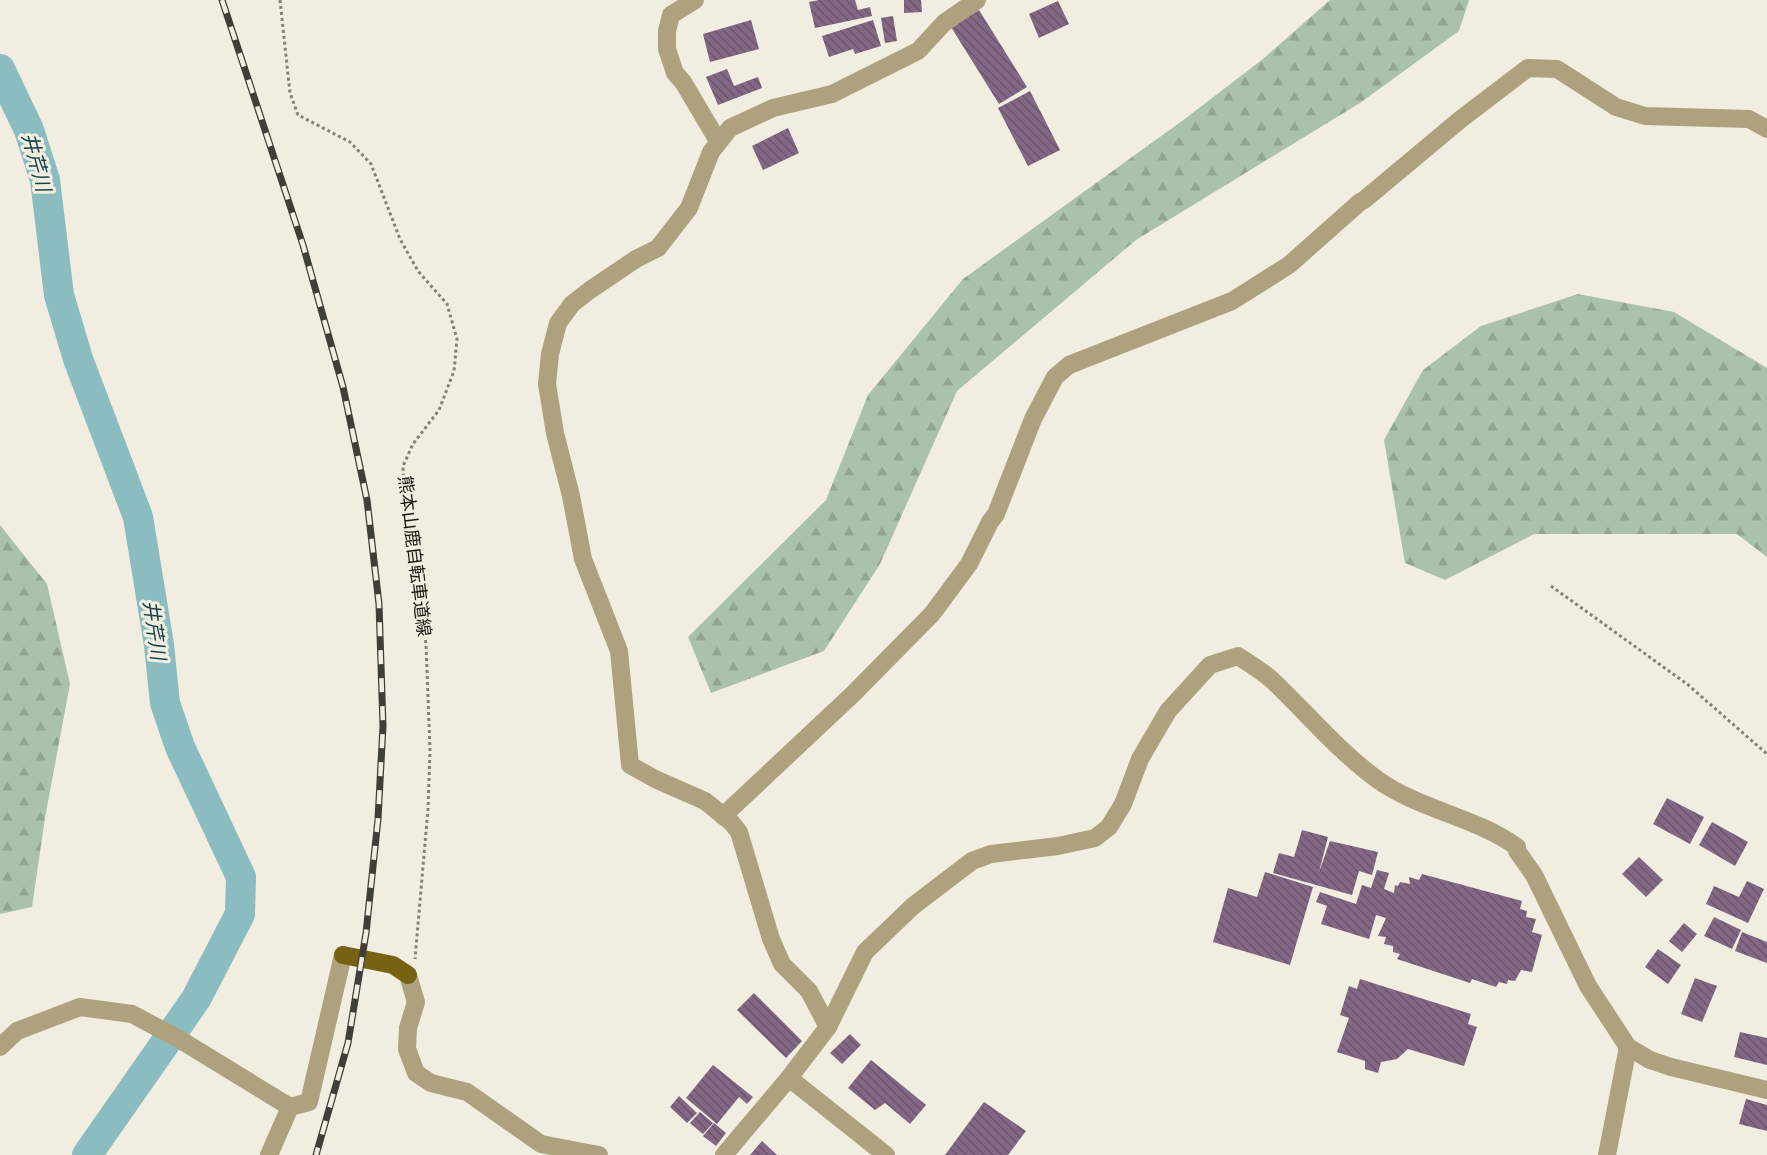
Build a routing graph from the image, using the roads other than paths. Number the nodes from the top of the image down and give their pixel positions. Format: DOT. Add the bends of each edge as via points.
graph roads {
  1 [pos="695,0"];
  2 [pos="977,0"];
  3 [pos="1767,129"];
  4 [pos="718,141"];
  5 [pos="723,816"];
  6 [pos="343,955"];
  7 [pos="408,975"];
  8 [pos="828,1027"];
  9 [pos="9,1031"];
  10 [pos="0,1047"];
  11 [pos="1628,1047"];
  12 [pos="789,1078"];
  13 [pos="1767,1090"];
  14 [pos="290,1107"];
  15 [pos="269,1155"];
  16 [pos="599,1155"];
  17 [pos="724,1155"];
  18 [pos="886,1155"];
  19 [pos="1607,1155"];
  1 -- 4 [label="street" via="670,15 667,49 675,73"];
  2 -- 4 [label="street" via="944,23 918,51 832,94 772,108 730,128"];
  3 -- 5 [label="street" via="1749,119 1645,116 1616,107 1557,69 1528,68 1360,202 1289,265 1232,301 1069,365 1055,377 1033,419 996,514 969,564 932,614"];
  4 -- 5 [label="street" via="689,208 658,248 572,304 558,323 548,384 583,560 619,651 630,765 705,801"];
  5 -- 8 [label="street" via="739,832 782,964 809,991"];
  6 -- 7 [label="main road" via="393,965"];
  6 -- 14 [label="street" via="309,1102"];
  7 -- 16 [label="street" via="416,1002 407,1049 416,1073 431,1083 467,1092 541,1144"];
  8 -- 11 [label="street" via="865,952 913,906 972,861 991,854 1095,838 1109,827 1123,804 1140,759 1168,711 1210,665 1238,656 1270,678 1378,780 1430,808 1500,835 1517,847 1588,986"];
  8 -- 12 [label="street"];
  9 -- 10 [label="street"];
  9 -- 14 [label="street" via="80,1007 132,1014"];
  11 -- 13 [label="street" via="1671,1067"];
  11 -- 19 [label="street"];
  12 -- 17 [label="street"];
  12 -- 18 [label="street"];
  14 -- 15 [label="street"];
}
